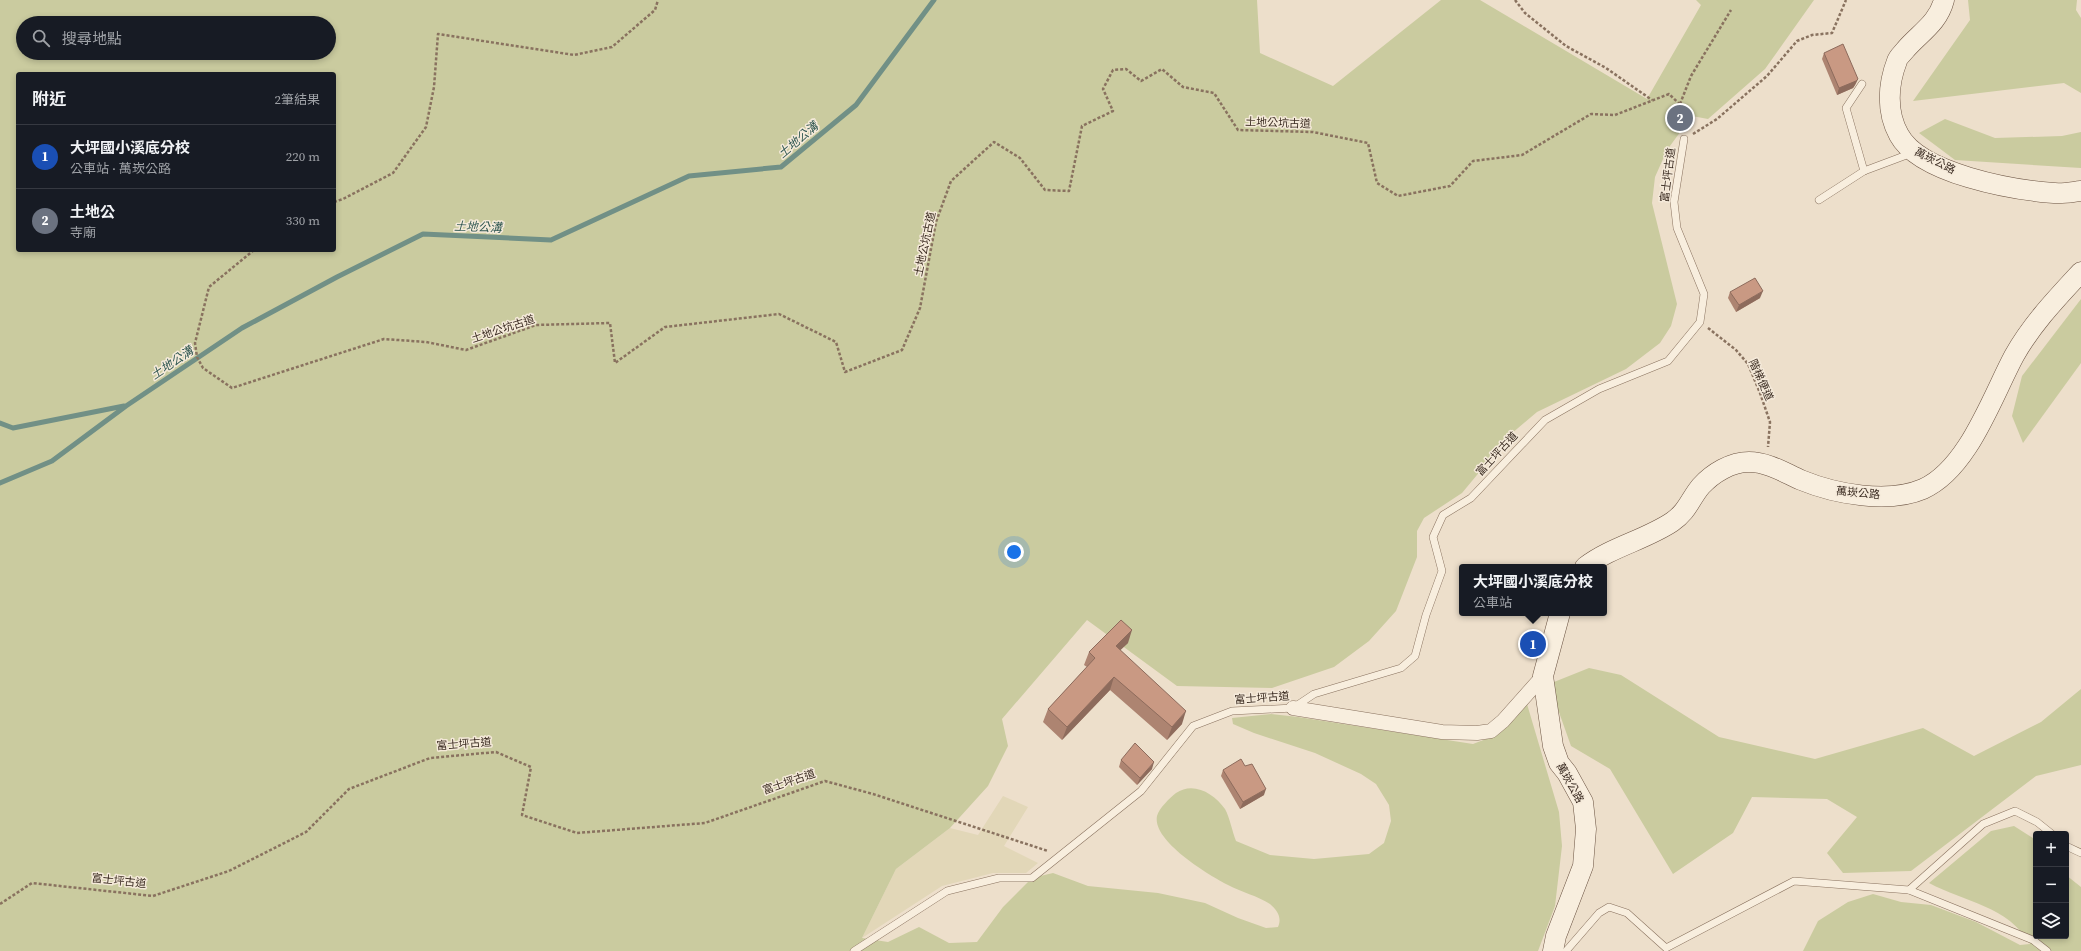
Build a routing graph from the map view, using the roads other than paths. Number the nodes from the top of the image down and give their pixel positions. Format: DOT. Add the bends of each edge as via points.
graph roads {
  1 [pos="1944,0"];
  2 [pos="1862,84"];
  3 [pos="1684,139"];
  4 [pos="1914,153"];
  5 [pos="1864,171"];
  6 [pos="2081,191"];
  7 [pos="1819,200"];
  8 [pos="2081,272"];
  9 [pos="1591,564"];
  10 [pos="1559,616"];
  11 [pos="1543,676"];
  12 [pos="1293,708"];
  13 [pos="2048,831"];
  14 [pos="2069,847"];
  15 [pos="2081,853"];
  16 [pos="1909,890"];
  17 [pos="1667,950"];
  18 [pos="854,951"];
  19 [pos="1553,951"];
  20 [pos="1566,951"];
  21 [pos="2047,951"];
  1 -- 4 [label="street, 萬崁公路" via="1938,17 1898,59 1889,85 1892,118 1899,135"];
  2 -- 5 [label="lane" via="1846,108"];
  3 -- 12 [label="lane, 富士坪古道" via="1674,202 1677,228 1704,294 1700,322 1668,361 1599,389 1545,420 1471,498 1443,515 1433,536 1442,571 1415,656 1401,668 1314,694"];
  4 -- 5 [label="lane"];
  4 -- 6 [label="street, 萬崁公路" via="1946,169 1993,185 2055,193"];
  5 -- 7 [label="lane"];
  8 -- 9 [label="street, 萬崁公路" via="2043,312 2014,356 1966,448 1942,476 1923,489 1871,496 1834,492 1768,465 1749,462 1727,467 1700,487 1689,507 1673,521 1647,537"];
  10 -- 11 [label="street, 萬崁公路"];
  11 -- 12 [label="street" via="1503,721 1491,731 1476,733 1442,732"];
  11 -- 19 [label="street, 萬崁公路" via="1553,746 1559,763 1583,802 1586,830 1583,866 1556,936"];
  12 -- 18 [label="lane, 富士坪古道" via="1232,711 1193,726 1141,791 1032,878 999,878 947,891"];
  13 -- 16 [label="lane" via="2015,811 1983,824"];
  14 -- 15 [label="lane"];
  16 -- 17 [label="lane" via="1794,881"];
  16 -- 21 [label="lane" via="2033,940"];
  17 -- 20 [label="lane" via="1627,913 1609,906"];
}
